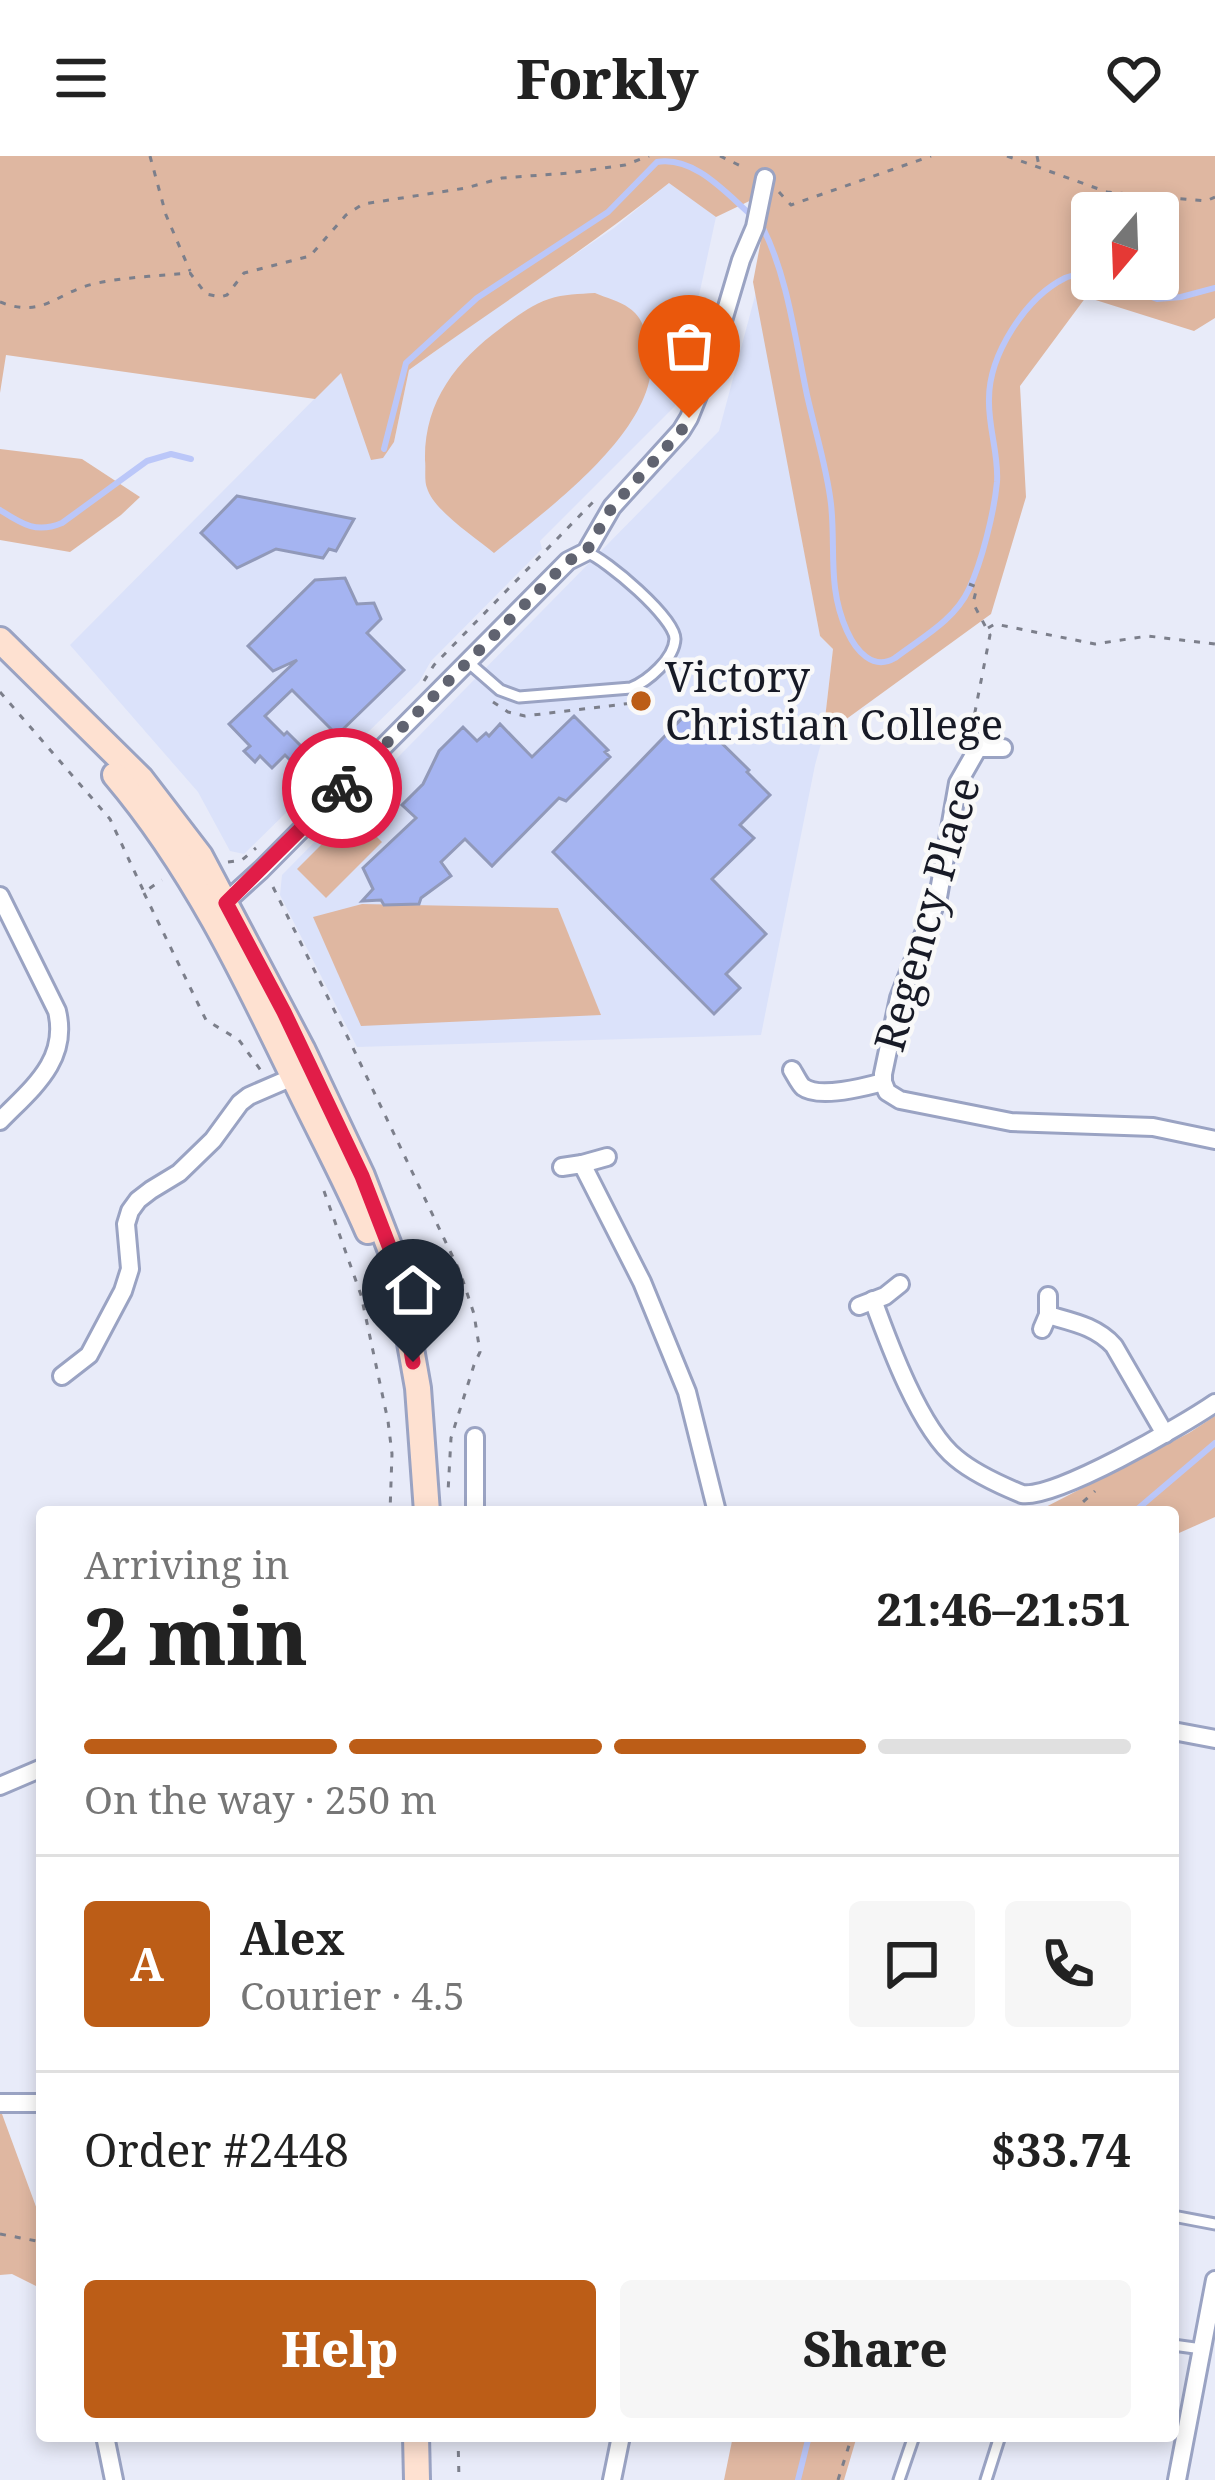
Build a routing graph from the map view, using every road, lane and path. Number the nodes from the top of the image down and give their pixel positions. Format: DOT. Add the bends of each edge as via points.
graph roads {
  1 [pos="150,156"];
  2 [pos="649,156"];
  3 [pos="720,156"];
  4 [pos="931,156"];
  5 [pos="1006,156"];
  6 [pos="1037,156"];
  7 [pos="1040,168"];
  8 [pos="765,178"];
  9 [pos="1215,196"];
  10 [pos="190,273"];
  11 [pos="0,302"];
  12 [pos="605,490"];
  13 [pos="586,552"];
  14 [pos="972,585"];
  15 [pos="988,628"];
  16 [pos="0,641"];
  17 [pos="1215,644"];
  18 [pos="469,663"];
  19 [pos="423,684"];
  20 [pos="631,688"];
  21 [pos="0,692"];
  22 [pos="485,694"];
  23 [pos="971,741"];
  24 [pos="1003,748"];
  25 [pos="263,841"];
  26 [pos="192,862"];
  27 [pos="274,878"];
  28 [pos="144,892"];
  29 [pos="0,896"];
  30 [pos="219,908"];
  31 [pos="792,1070"];
  32 [pos="282,1082"];
  33 [pos="883,1082"];
  34 [pos="0,1121"];
  35 [pos="1215,1140"];
  36 [pos="607,1157"];
  37 [pos="582,1164"];
  38 [pos="562,1167"];
  39 [pos="322,1184"];
  40 [pos="900,1284"];
  41 [pos="1048,1296"];
  42 [pos="413,1362"];
  43 [pos="62,1376"];
  44 [pos="1215,1402"];
  45 [pos="1165,1434"];
  46 [pos="476,1437"];
  47 [pos="448,1496"];
  48 [pos="390,1506"];
  49 [pos="427,1506"];
  50 [pos="475,1506"];
  51 [pos="716,1506"];
  52 [pos="1179,1732"];
  53 [pos="1215,1738"];
  54 [pos="36,1771"];
  55 [pos="0,1786"];
  56 [pos="0,2103"];
  57 [pos="36,2103"];
  58 [pos="1179,2217"];
  59 [pos="1215,2224"];
  60 [pos="0,2234"];
  61 [pos="36,2241"];
  62 [pos="1215,2280"];
  63 [pos="1179,2345"];
  64 [pos="1202,2349"];
  65 [pos="105,2442"];
  66 [pos="416,2442"];
  67 [pos="458,2442"];
  68 [pos="620,2442"];
  69 [pos="850,2442"];
  70 [pos="912,2442"];
  71 [pos="998,2442"];
  72 [pos="114,2480"];
  73 [pos="417,2480"];
  74 [pos="459,2480"];
  75 [pos="612,2480"];
  76 [pos="838,2480"];
  77 [pos="899,2480"];
  78 [pos="986,2480"];
  79 [pos="1177,2480"];
  1 -- 10 [label="path"];
  2 -- 10 [label="path" via="363,205 310,256 244,273 220,297 206,294"];
  3 -- 8 [label="path"];
  4 -- 8 [label="path" via="791,205"];
  5 -- 7 [label="path"];
  6 -- 7 [label="path"];
  7 -- 9 [label="path" via="1107,192"];
  8 -- 13 [label="street" via="694,406"];
  10 -- 11 [label="path" via="94,284 38,307"];
  12 -- 19 [label="path"];
  13 -- 18 [label="street"];
  13 -- 20 [label="lane" via="616,571 674,632 665,661"];
  14 -- 15 [label="path"];
  15 -- 17 [label="path" via="1095,644 1148,636"];
  15 -- 23 [label="path"];
  16 -- 26 [label="main road"];
  18 -- 20 [label="lane" via="520,697"];
  18 -- 30 [label="street"];
  20 -- 22 [label="path" via="633,705 525,716"];
  21 -- 28 [label="path" via="110,819"];
  23 -- 24 [label="street, Regency Place"];
  23 -- 33 [label="street, Regency Place" via="938,897 899,998"];
  25 -- 26 [label="path" via="233,862 214,848"];
  26 -- 28 [label="path"];
  26 -- 30 [label="main road"];
  27 -- 47 [label="path" via="474,1314 480,1352 452,1438"];
  28 -- 32 [label="path" via="206,1020"];
  29 -- 34 [label="street" via="60,1032 46,1073"];
  30 -- 32 [label="main road"];
  30 -- 42 [label="main road" via="284,1012 362,1176 396,1264"];
  31 -- 33 [label="street, Regency Place" via="803,1087 818,1091"];
  32 -- 42 [label="main road" via="375,1248"];
  32 -- 43 [label="street" via="240,1103 200,1153 130,1211 126,1285 89,1355"];
  33 -- 35 [label="street, Regency Place" via="900,1100 1011,1122 1153,1127"];
  36 -- 37 [label="street"];
  37 -- 38 [label="street"];
  37 -- 51 [label="street" via="687,1392"];
  39 -- 48 [label="path" via="362,1294 388,1421"];
  40 -- 45 [label="street" via="866,1303 931,1431 955,1458 1005,1487 1044,1493"];
  41 -- 45 [label="street" via="1045,1322 1106,1336"];
  42 -- 49 [label="main road"];
  44 -- 45 [label="street"];
  46 -- 50 [label="street"];
  52 -- 53 [label="street"];
  54 -- 55 [label="street"];
  56 -- 57 [label="street"];
  58 -- 59 [label="lane"];
  60 -- 61 [label="path"];
  62 -- 64 [label="street"];
  63 -- 64 [label="lane"];
  64 -- 79 [label="street"];
  65 -- 72 [label="street"];
  66 -- 73 [label="main road"];
  67 -- 74 [label="path"];
  68 -- 75 [label="street"];
  69 -- 76 [label="path"];
  70 -- 77 [label="lane"];
  71 -- 78 [label="lane"];
}
